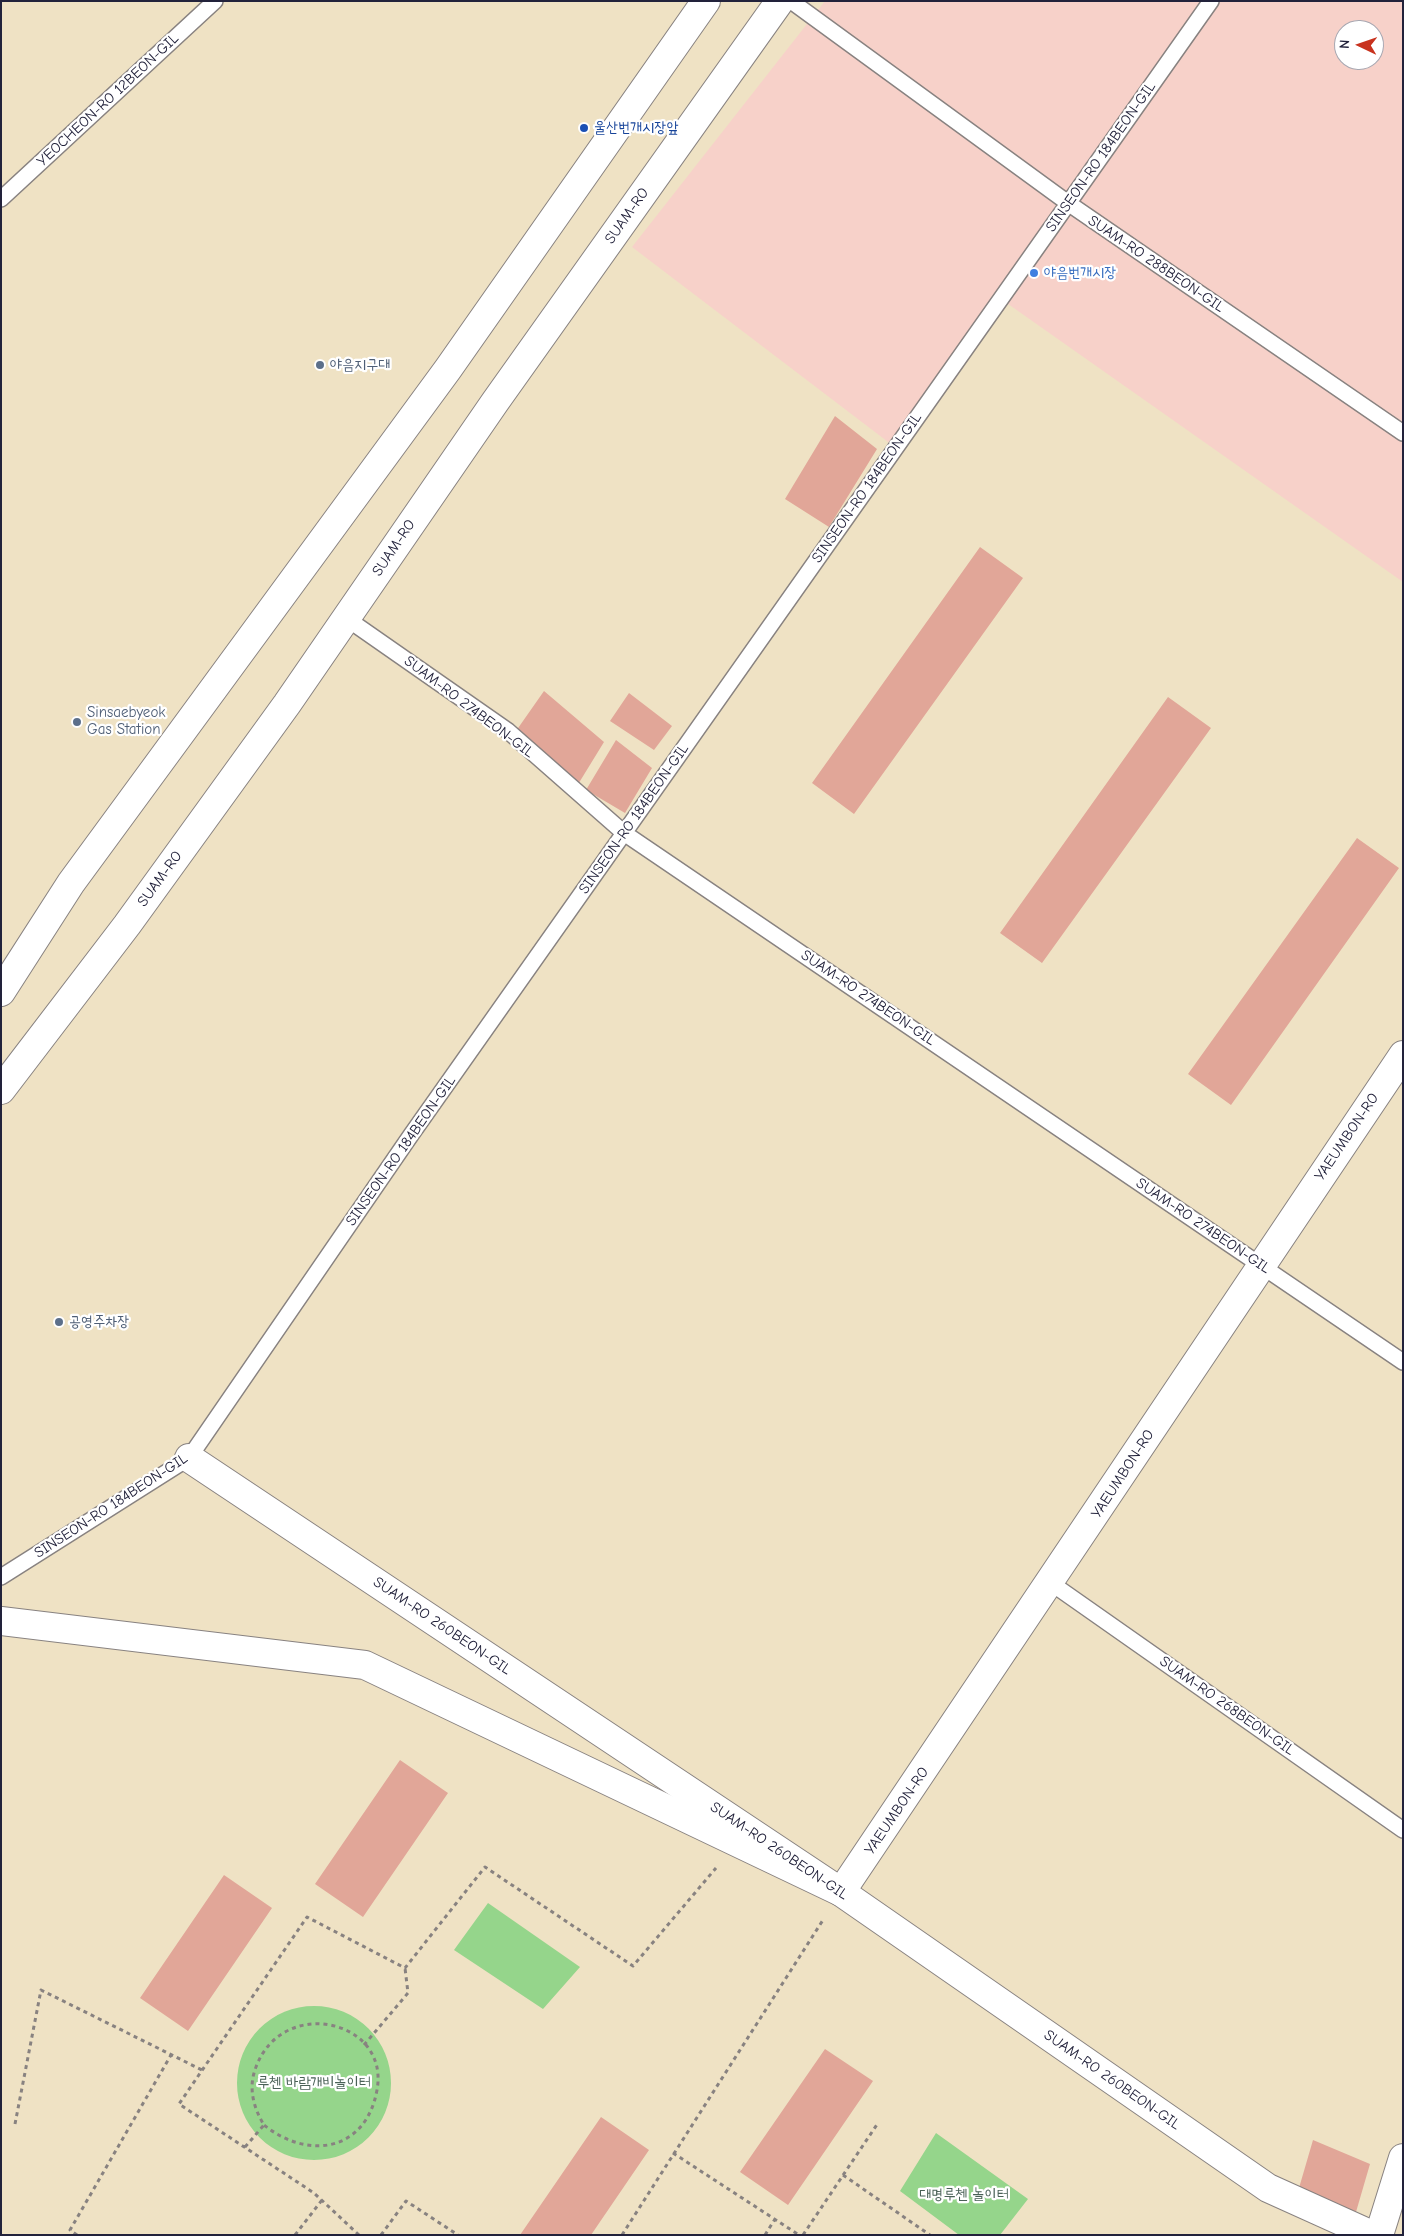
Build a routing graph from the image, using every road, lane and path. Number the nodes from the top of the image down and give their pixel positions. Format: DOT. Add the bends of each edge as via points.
graph roads {
  1 [pos="215,1"];
  2 [pos="706,1"];
  3 [pos="780,1"];
  4 [pos="791,1"];
  5 [pos="1211,1"];
  6 [pos="1,199"];
  7 [pos="1068,203"];
  8 [pos="1403,433"];
  9 [pos="346,618"];
  10 [pos="624,833"];
  11 [pos="1,992"];
  12 [pos="1403,1055"];
  13 [pos="1,1090"];
  14 [pos="1260,1264"];
  15 [pos="1403,1362"];
  16 [pos="189,1458"];
  17 [pos="1,1576"];
  18 [pos="1051,1583"];
  19 [pos="1,1621"];
  20 [pos="1403,1830"];
  21 [pos="737,1843"];
  22 [pos="842,1892"];
  23 [pos="405,1968"];
  24 [pos="364,2045"];
  25 [pos="171,2055"];
  26 [pos="202,2070"];
  27 [pos="878,2123"];
  28 [pos="16,2124"];
  29 [pos="264,2125"];
  30 [pos="245,2148"];
  31 [pos="673,2153"];
  32 [pos="1403,2158"];
  33 [pos="843,2175"];
  34 [pos="322,2200"];
  35 [pos="775,2219"];
  36 [pos="792,2233"];
  37 [pos="77,2235"];
  38 [pos="295,2235"];
  39 [pos="359,2235"];
  40 [pos="381,2235"];
  41 [pos="458,2235"];
  42 [pos="622,2235"];
  43 [pos="765,2235"];
  44 [pos="801,2235"];
  45 [pos="930,2235"];
  46 [pos="1372,2235"];
  47 [pos="1379,2235"];
  1 -- 6 [label="lane, YEOCHEON-RO 12BEON-GIL"];
  2 -- 11 [label="street" via="448,368 71,883"];
  3 -- 9 [label="street, SUAM-RO"];
  4 -- 7 [label="lane, SUAM-RO 288BEON-GIL"];
  5 -- 7 [label="lane, SINSEON-RO 184BEON-GIL"];
  7 -- 8 [label="lane, SUAM-RO 288BEON-GIL"];
  7 -- 10 [label="lane, SINSEON-RO 184BEON-GIL"];
  9 -- 10 [label="lane, SUAM-RO 274BEON-GIL" via="508,731"];
  9 -- 13 [label="street, SUAM-RO" via="127,925"];
  10 -- 14 [label="lane, SUAM-RO 274BEON-GIL"];
  10 -- 16 [label="lane, SINSEON-RO 184BEON-GIL"];
  12 -- 14 [label="street, YAEUMBON-RO"];
  14 -- 15 [label="lane, SUAM-RO 274BEON-GIL"];
  14 -- 18 [label="street, YAEUMBON-RO"];
  16 -- 17 [label="lane, SINSEON-RO 184BEON-GIL"];
  16 -- 22 [label="street, SUAM-RO 260BEON-GIL"];
  18 -- 20 [label="lane, SUAM-RO 268BEON-GIL"];
  18 -- 22 [label="street, YAEUMBON-RO"];
  19 -- 21 [label="street" via="365,1665"];
  21 -- 22 [label="street"];
  21 -- 23 [label="path" via="633,1966 485,1867"];
  22 -- 31 [label="path"];
  22 -- 46 [label="street, SUAM-RO 260BEON-GIL" via="1268,2188"];
  23 -- 24 [label="path" via="408,1994"];
  23 -- 26 [label="path" via="308,1917"];
  24 -- 29 [label="path" via="347,2030 324,2024 298,2026 276,2038 260,2057 252,2078 254,2102"];
  24 -- 29 [label="path" via="373,2059 378,2088 372,2111 356,2133 330,2145 309,2146 292,2142"];
  25 -- 26 [label="path"];
  25 -- 28 [label="path" via="41,1990"];
  25 -- 37 [label="path" via="70,2230"];
  26 -- 30 [label="path" via="180,2104"];
  27 -- 33 [label="path"];
  29 -- 30 [label="path"];
  30 -- 34 [label="path"];
  31 -- 35 [label="path"];
  31 -- 42 [label="path"];
  32 -- 47 [label="street"];
  33 -- 44 [label="path"];
  33 -- 45 [label="path"];
  34 -- 38 [label="path"];
  34 -- 39 [label="path"];
  35 -- 36 [label="path"];
  35 -- 43 [label="path"];
  36 -- 44 [label="path"];
  40 -- 41 [label="path" via="406,2202"];
}
